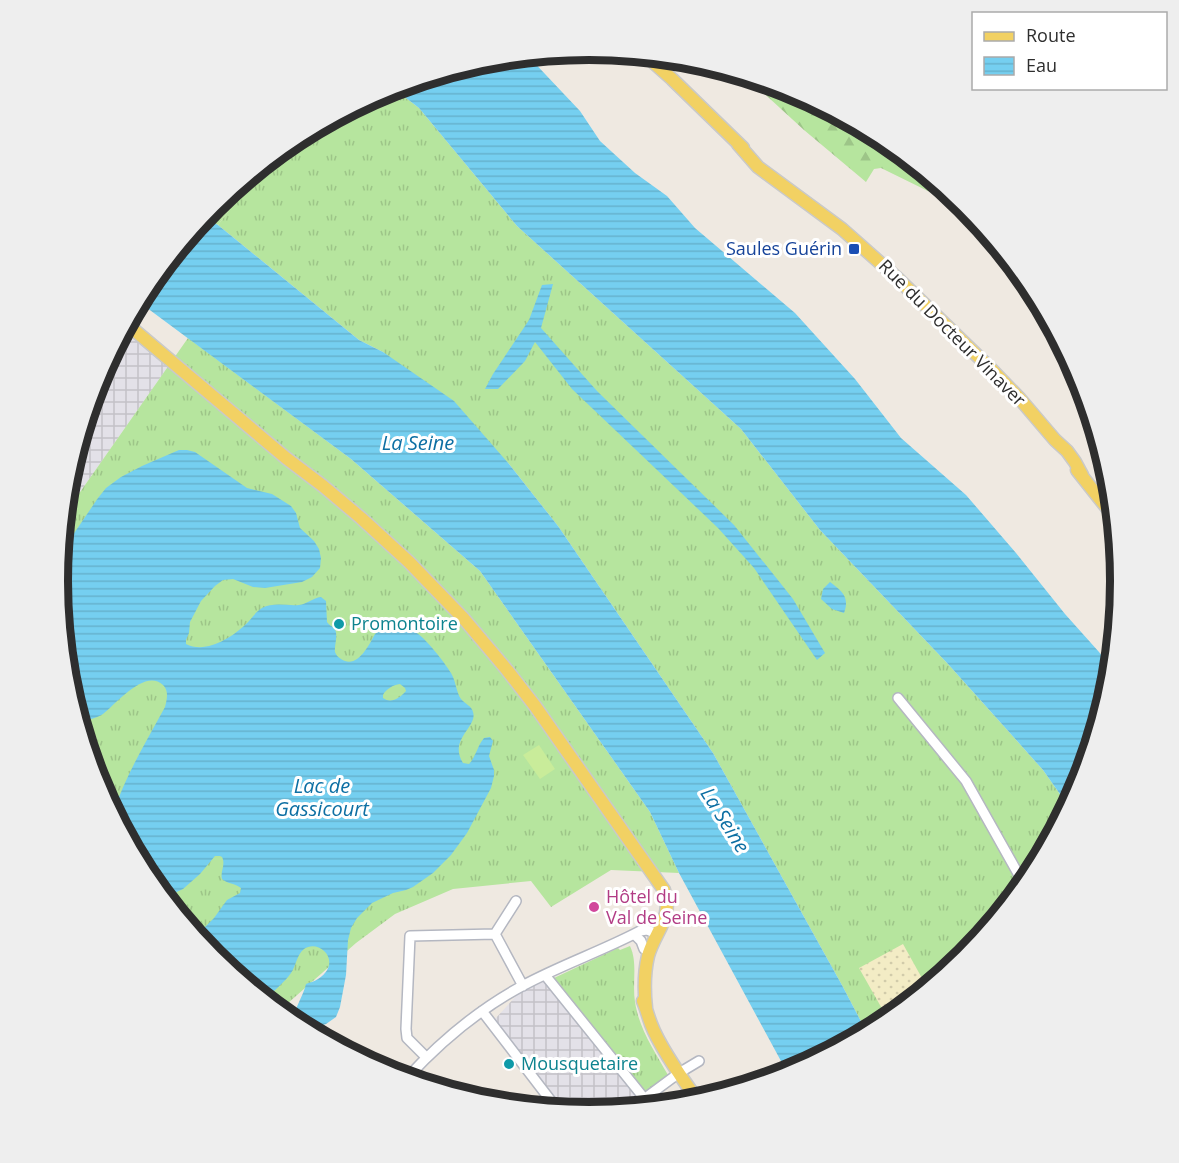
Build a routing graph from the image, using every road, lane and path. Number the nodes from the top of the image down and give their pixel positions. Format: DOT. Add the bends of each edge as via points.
graph roads {
  1 [pos="655,64"];
  2 [pos="133,329"];
  3 [pos="1106,506"];
  4 [pos="898,698"];
  5 [pos="1019,877"];
  6 [pos="516,901"];
  7 [pos="495,934"];
  8 [pos="646,938"];
  9 [pos="545,975"];
  10 [pos="523,986"];
  11 [pos="482,1011"];
  12 [pos="426,1057"];
  13 [pos="699,1061"];
  14 [pos="413,1072"];
  15 [pos="679,1073"];
  16 [pos="693,1093"];
  17 [pos="644,1098"];
  18 [pos="641,1101"];
  19 [pos="552,1102"];
  1 -- 3 [label="main road, Rue du Docteur Vinaver" via="786,187 889,270 990,368 1055,440"];
  2 -- 8 [label="main road" via="409,562 507,670 664,890 666,917"];
  4 -- 5 [label="street" via="966,781"];
  6 -- 7 [label="street"];
  7 -- 10 [label="street"];
  7 -- 12 [label="street" via="410,936 407,1038"];
  8 -- 9 [label="street"];
  8 -- 15 [label="main road" via="646,1008 654,1031"];
  9 -- 10 [label="street"];
  9 -- 17 [label="street"];
  10 -- 11 [label="street"];
  11 -- 12 [label="street"];
  11 -- 19 [label="street"];
  12 -- 14 [label="street"];
  13 -- 15 [label="street"];
  15 -- 16 [label="main road"];
  15 -- 17 [label="street"];
  17 -- 18 [label="street"];
}
